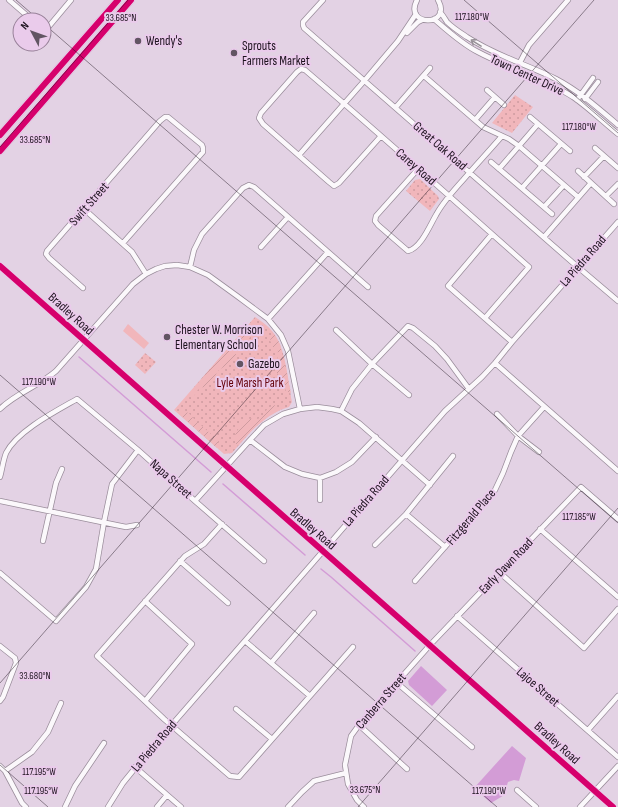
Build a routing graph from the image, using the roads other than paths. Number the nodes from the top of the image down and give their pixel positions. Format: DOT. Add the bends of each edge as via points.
graph roads {
  1 [pos="9,0"];
  2 [pos="71,0"];
  3 [pos="118,0"];
  4 [pos="131,0"];
  5 [pos="323,0"];
  6 [pos="439,0"];
  7 [pos="568,0"];
  8 [pos="416,1"];
  9 [pos="23,12"];
  10 [pos="440,12"];
  11 [pos="416,14"];
  12 [pos="422,20"];
  13 [pos="434,20"];
  14 [pos="52,21"];
  15 [pos="398,41"];
  16 [pos="519,64"];
  17 [pos="430,68"];
  18 [pos="516,70"];
  19 [pos="424,76"];
  20 [pos="593,78"];
  21 [pos="365,80"];
  22 [pos="598,82"];
  23 [pos="487,90"];
  24 [pos="581,95"];
  25 [pos="495,98"];
  26 [pos="586,98"];
  27 [pos="577,100"];
  28 [pos="344,104"];
  29 [pos="582,104"];
  30 [pos="504,105"];
  31 [pos="396,107"];
  32 [pos="530,118"];
  33 [pos="475,120"];
  34 [pos="538,124"];
  35 [pos="618,125"];
  36 [pos="618,134"];
  37 [pos="0,135"];
  38 [pos="381,136"];
  39 [pos="502,136"];
  40 [pos="561,144"];
  41 [pos="519,146"];
  42 [pos="595,148"];
  43 [pos="0,151"];
  44 [pos="570,151"];
  45 [pos="299,155"];
  46 [pos="604,156"];
  47 [pos="491,162"];
  48 [pos="542,166"];
  49 [pos="618,168"];
  50 [pos="418,169"];
  51 [pos="499,169"];
  52 [pos="578,171"];
  53 [pos="470,172"];
  54 [pos="584,177"];
  55 [pos="591,183"];
  56 [pos="618,184"];
  57 [pos="564,185"];
  58 [pos="522,188"];
  59 [pos="449,196"];
  60 [pos="606,196"];
  61 [pos="578,197"];
  62 [pos="614,204"];
  63 [pos="544,207"];
  64 [pos="84,209"];
  65 [pos="552,214"];
  66 [pos="288,217"];
  67 [pos="618,222"];
  68 [pos="492,234"];
  69 [pos="544,237"];
  70 [pos="123,243"];
  71 [pos="260,247"];
  72 [pos="328,252"];
  73 [pos="0,266"];
  74 [pos="190,267"];
  75 [pos="578,267"];
  76 [pos="146,274"];
  77 [pos="368,287"];
  78 [pos="83,288"];
  79 [pos="618,301"];
  80 [pos="485,318"];
  81 [pos="268,319"];
  82 [pos="336,330"];
  83 [pos="83,340"];
  84 [pos="512,342"];
  85 [pos="495,363"];
  86 [pos="372,364"];
  87 [pos="469,389"];
  88 [pos="409,395"];
  89 [pos="544,407"];
  90 [pos="0,409"];
  91 [pos="300,409"];
  92 [pos="341,411"];
  93 [pos="496,414"];
  94 [pos="518,436"];
  95 [pos="376,437"];
  96 [pos="250,440"];
  97 [pos="138,450"];
  98 [pos="539,452"];
  99 [pos="453,456"];
  100 [pos="402,460"];
  101 [pos="226,467"];
  102 [pos="62,469"];
  103 [pos="618,471"];
  104 [pos="0,477"];
  105 [pos="320,478"];
  106 [pos="430,484"];
  107 [pos="320,500"];
  108 [pos="0,501"];
  109 [pos="195,501"];
  110 [pos="50,511"];
  111 [pos="406,514"];
  112 [pos="618,519"];
  113 [pos="104,522"];
  114 [pos="222,524"];
  115 [pos="137,525"];
  116 [pos="540,529"];
  117 [pos="43,541"];
  118 [pos="375,545"];
  119 [pos="445,547"];
  120 [pos="322,552"];
  121 [pos="180,561"];
  122 [pos="264,561"];
  123 [pos="0,572"];
  124 [pos="499,572"];
  125 [pos="415,581"];
  126 [pos="618,596"];
  127 [pos="145,601"];
  128 [pos="228,602"];
  129 [pos="618,609"];
  130 [pos="314,613"];
  131 [pos="458,616"];
  132 [pos="245,641"];
  133 [pos="430,645"];
  134 [pos="0,646"];
  135 [pos="353,647"];
  136 [pos="271,663"];
  137 [pos="396,683"];
  138 [pos="310,696"];
  139 [pos="618,696"];
  140 [pos="0,701"];
  141 [pos="145,701"];
  142 [pos="61,703"];
  143 [pos="236,709"];
  144 [pos="171,725"];
  145 [pos="359,725"];
  146 [pos="588,730"];
  147 [pos="272,739"];
  148 [pos="104,743"];
  149 [pos="472,747"];
  150 [pos="618,757"];
  151 [pos="0,766"];
  152 [pos="618,766"];
  153 [pos="135,767"];
  154 [pos="407,769"];
  155 [pos="5,771"];
  156 [pos="346,773"];
  157 [pos="517,790"];
  158 [pos="594,791"];
  159 [pos="167,795"];
  160 [pos="22,806"];
  161 [pos="65,807"];
  162 [pos="108,807"];
  163 [pos="157,807"];
  164 [pos="181,807"];
  165 [pos="288,807"];
  166 [pos="364,807"];
  167 [pos="536,807"];
  168 [pos="580,807"];
  169 [pos="613,807"];
  1 -- 9 [label="street"];
  2 -- 14 [label="street"];
  3 -- 37 [label="main road"];
  4 -- 43 [label="main road"];
  5 -- 21 [label="street, Great Oak Road" via="303,22 304,28"];
  6 -- 10 [label="street"];
  7 -- 16 [label="street" via="529,45"];
  8 -- 11 [label="street"];
  10 -- 13 [label="street"];
  16 -- 10 [label="street, Town Center Drive, one-way" via="461,33"];
  11 -- 12 [label="street"];
  11 -- 15 [label="street"];
  12 -- 13 [label="street"];
  12 -- 15 [label="street"];
  13 -- 18 [label="street, Town Center Drive" via="477,52"];
  15 -- 21 [label="street"];
  16 -- 18 [label="street"];
  16 -- 24 [label="street, Town Center Drive" via="556,79"];
  17 -- 19 [label="street"];
  18 -- 27 [label="street, Town Center Drive"];
  19 -- 31 [label="street"];
  19 -- 33 [label="street"];
  20 -- 24 [label="street"];
  21 -- 28 [label="street"];
  21 -- 31 [label="street, Great Oak Road"];
  22 -- 26 [label="street"];
  23 -- 25 [label="street"];
  24 -- 26 [label="street, Town Center Drive"];
  24 -- 27 [label="street"];
  25 -- 30 [label="street"];
  25 -- 33 [label="street"];
  26 -- 29 [label="street"];
  26 -- 35 [label="street, Town Center Drive"];
  27 -- 29 [label="street, Town Center Drive"];
  28 -- 38 [label="street, Carey Road"];
  28 -- 45 [label="street"];
  28 -- 45 [label="street, Carey Road" via="306,70 301,69 297,72 259,118"];
  29 -- 36 [label="street, Town Center Drive"];
  31 -- 53 [label="street, Great Oak Road"];
  32 -- 34 [label="street"];
  33 -- 39 [label="street"];
  34 -- 40 [label="street"];
  34 -- 41 [label="street"];
  38 -- 45 [label="street" via="334,186"];
  38 -- 50 [label="street, Carey Road"];
  39 -- 41 [label="street"];
  39 -- 53 [label="street"];
  40 -- 44 [label="street"];
  40 -- 48 [label="street"];
  41 -- 48 [label="street"];
  41 -- 51 [label="street"];
  42 -- 46 [label="street"];
  46 -- 49 [label="street"];
  46 -- 54 [label="street"];
  47 -- 51 [label="street"];
  48 -- 57 [label="street"];
  48 -- 58 [label="street"];
  50 -- 59 [label="street, Carey Road"];
  50 -- 59 [label="street" via="376,216 375,221 408,251 422,239"];
  51 -- 58 [label="street"];
  52 -- 54 [label="street"];
  53 -- 59 [label="street"];
  53 -- 69 [label="street, Great Oak Road"];
  54 -- 55 [label="street"];
  55 -- 60 [label="street"];
  55 -- 61 [label="street"];
  56 -- 60 [label="street"];
  57 -- 61 [label="street"];
  57 -- 63 [label="street"];
  58 -- 63 [label="street"];
  59 -- 68 [label="street, Carey Road"];
  60 -- 62 [label="street"];
  61 -- 69 [label="street"];
  63 -- 65 [label="street"];
  64 -- 70 [label="street"];
  64 -- 70 [label="street, Swift Street" via="165,117 171,118 202,145 203,152"];
  64 -- 78 [label="street, Swift Street" via="46,254"];
  66 -- 71 [label="street"];
  66 -- 72 [label="street"];
  66 -- 74 [label="street" via="254,187 249,185 243,188 202,234 194,250"];
  67 -- 75 [label="street, La Piedra Road"];
  68 -- 80 [label="street, Carey Road" via="529,267"];
  68 -- 80 [label="street" via="448,286"];
  69 -- 75 [label="street, Great Oak Road"];
  70 -- 76 [label="street"];
  72 -- 77 [label="street"];
  72 -- 81 [label="street"];
  73 -- 83 [label="street, Bradley Road"];
  74 -- 76 [label="street" via="165,266"];
  74 -- 81 [label="street" via="208,275"];
  75 -- 79 [label="street, Great Oak Road"];
  75 -- 84 [label="street, La Piedra Road"];
  76 -- 83 [label="street" via="133,284"];
  80 -- 84 [label="street"];
  81 -- 91 [label="street" via="281,335 288,351"];
  82 -- 86 [label="street"];
  83 -- 90 [label="street" via="50,376 16,396"];
  83 -- 101 [label="street, Bradley Road"];
  84 -- 85 [label="street, La Piedra Road"];
  85 -- 87 [label="street, La Piedra Road"];
  85 -- 89 [label="street"];
  86 -- 87 [label="street" via="408,326 435,346"];
  86 -- 88 [label="street"];
  86 -- 92 [label="street" via="352,388"];
  87 -- 100 [label="street, La Piedra Road" via="445,411"];
  89 -- 94 [label="street, Fitzgerald Place"];
  89 -- 103 [label="street"];
  91 -- 92 [label="street" via="317,407"];
  91 -- 96 [label="street" via="283,414 264,425"];
  92 -- 95 [label="street"];
  93 -- 94 [label="street"];
  94 -- 98 [label="street"];
  94 -- 119 [label="street, Fitzgerald Place" via="495,490"];
  95 -- 100 [label="street"];
  95 -- 105 [label="street" via="352,462"];
  96 -- 101 [label="street"];
  96 -- 105 [label="street" via="285,468"];
  97 -- 104 [label="street, Napa Street" via="77,398 24,432 6,453"];
  97 -- 109 [label="street, Napa Street"];
  97 -- 113 [label="street" via="112,484"];
  99 -- 106 [label="street"];
  100 -- 106 [label="street"];
  100 -- 120 [label="street, La Piedra Road"];
  101 -- 109 [label="street"];
  101 -- 120 [label="street, Bradley Road"];
  102 -- 110 [label="street"];
  105 -- 107 [label="street"];
  106 -- 111 [label="street"];
  108 -- 110 [label="street"];
  109 -- 114 [label="street, Napa Street"];
  110 -- 113 [label="street"];
  110 -- 117 [label="street"];
  111 -- 118 [label="street"];
  111 -- 119 [label="street"];
  112 -- 116 [label="street, Early Dawn Road" via="581,487"];
  113 -- 115 [label="street" via="126,527"];
  113 -- 123 [label="street" via="96,569 86,588 56,621"];
  114 -- 121 [label="street" via="204,544"];
  114 -- 122 [label="street, Napa Street"];
  116 -- 124 [label="street, Early Dawn Road"];
  116 -- 126 [label="street"];
  119 -- 125 [label="street, Fitzgerald Place"];
  120 -- 132 [label="street, La Piedra Road"];
  120 -- 133 [label="street, Bradley Road"];
  121 -- 127 [label="street"];
  121 -- 128 [label="street"];
  124 -- 129 [label="street" via="584,648"];
  124 -- 131 [label="street, Early Dawn Road"];
  127 -- 141 [label="street" via="192,644"];
  127 -- 141 [label="street" via="97,656"];
  130 -- 136 [label="street"];
  131 -- 133 [label="street, Early Dawn Road"];
  131 -- 146 [label="street, Lajoe Street"];
  132 -- 136 [label="street"];
  132 -- 144 [label="street, La Piedra Road"];
  133 -- 137 [label="street, Canberra Street"];
  133 -- 158 [label="street, Bradley Road"];
  134 -- 140 [label="street" via="15,658 16,663"];
  135 -- 138 [label="street"];
  136 -- 138 [label="street"];
  137 -- 145 [label="street, Canberra Street"];
  137 -- 149 [label="street"];
  138 -- 147 [label="street"];
  139 -- 146 [label="street"];
  141 -- 144 [label="street"];
  142 -- 155 [label="street" via="48,732 32,752"];
  143 -- 147 [label="street"];
  144 -- 147 [label="street" via="230,776 239,777"];
  144 -- 153 [label="street, La Piedra Road"];
  145 -- 154 [label="street"];
  145 -- 156 [label="street, Canberra Street" via="351,736 345,765"];
  146 -- 150 [label="street, Lajoe Street"];
  148 -- 161 [label="street" via="75,786"];
  151 -- 155 [label="street"];
  152 -- 158 [label="street"];
  153 -- 159 [label="street"];
  153 -- 162 [label="street, La Piedra Road"];
  155 -- 160 [label="street"];
  156 -- 165 [label="street" via="314,781"];
  156 -- 166 [label="street, Canberra Street" via="348,784"];
  157 -- 167 [label="street"];
  158 -- 168 [label="street"];
  158 -- 169 [label="street, Bradley Road"];
  159 -- 163 [label="street"];
  159 -- 164 [label="street"];
}
